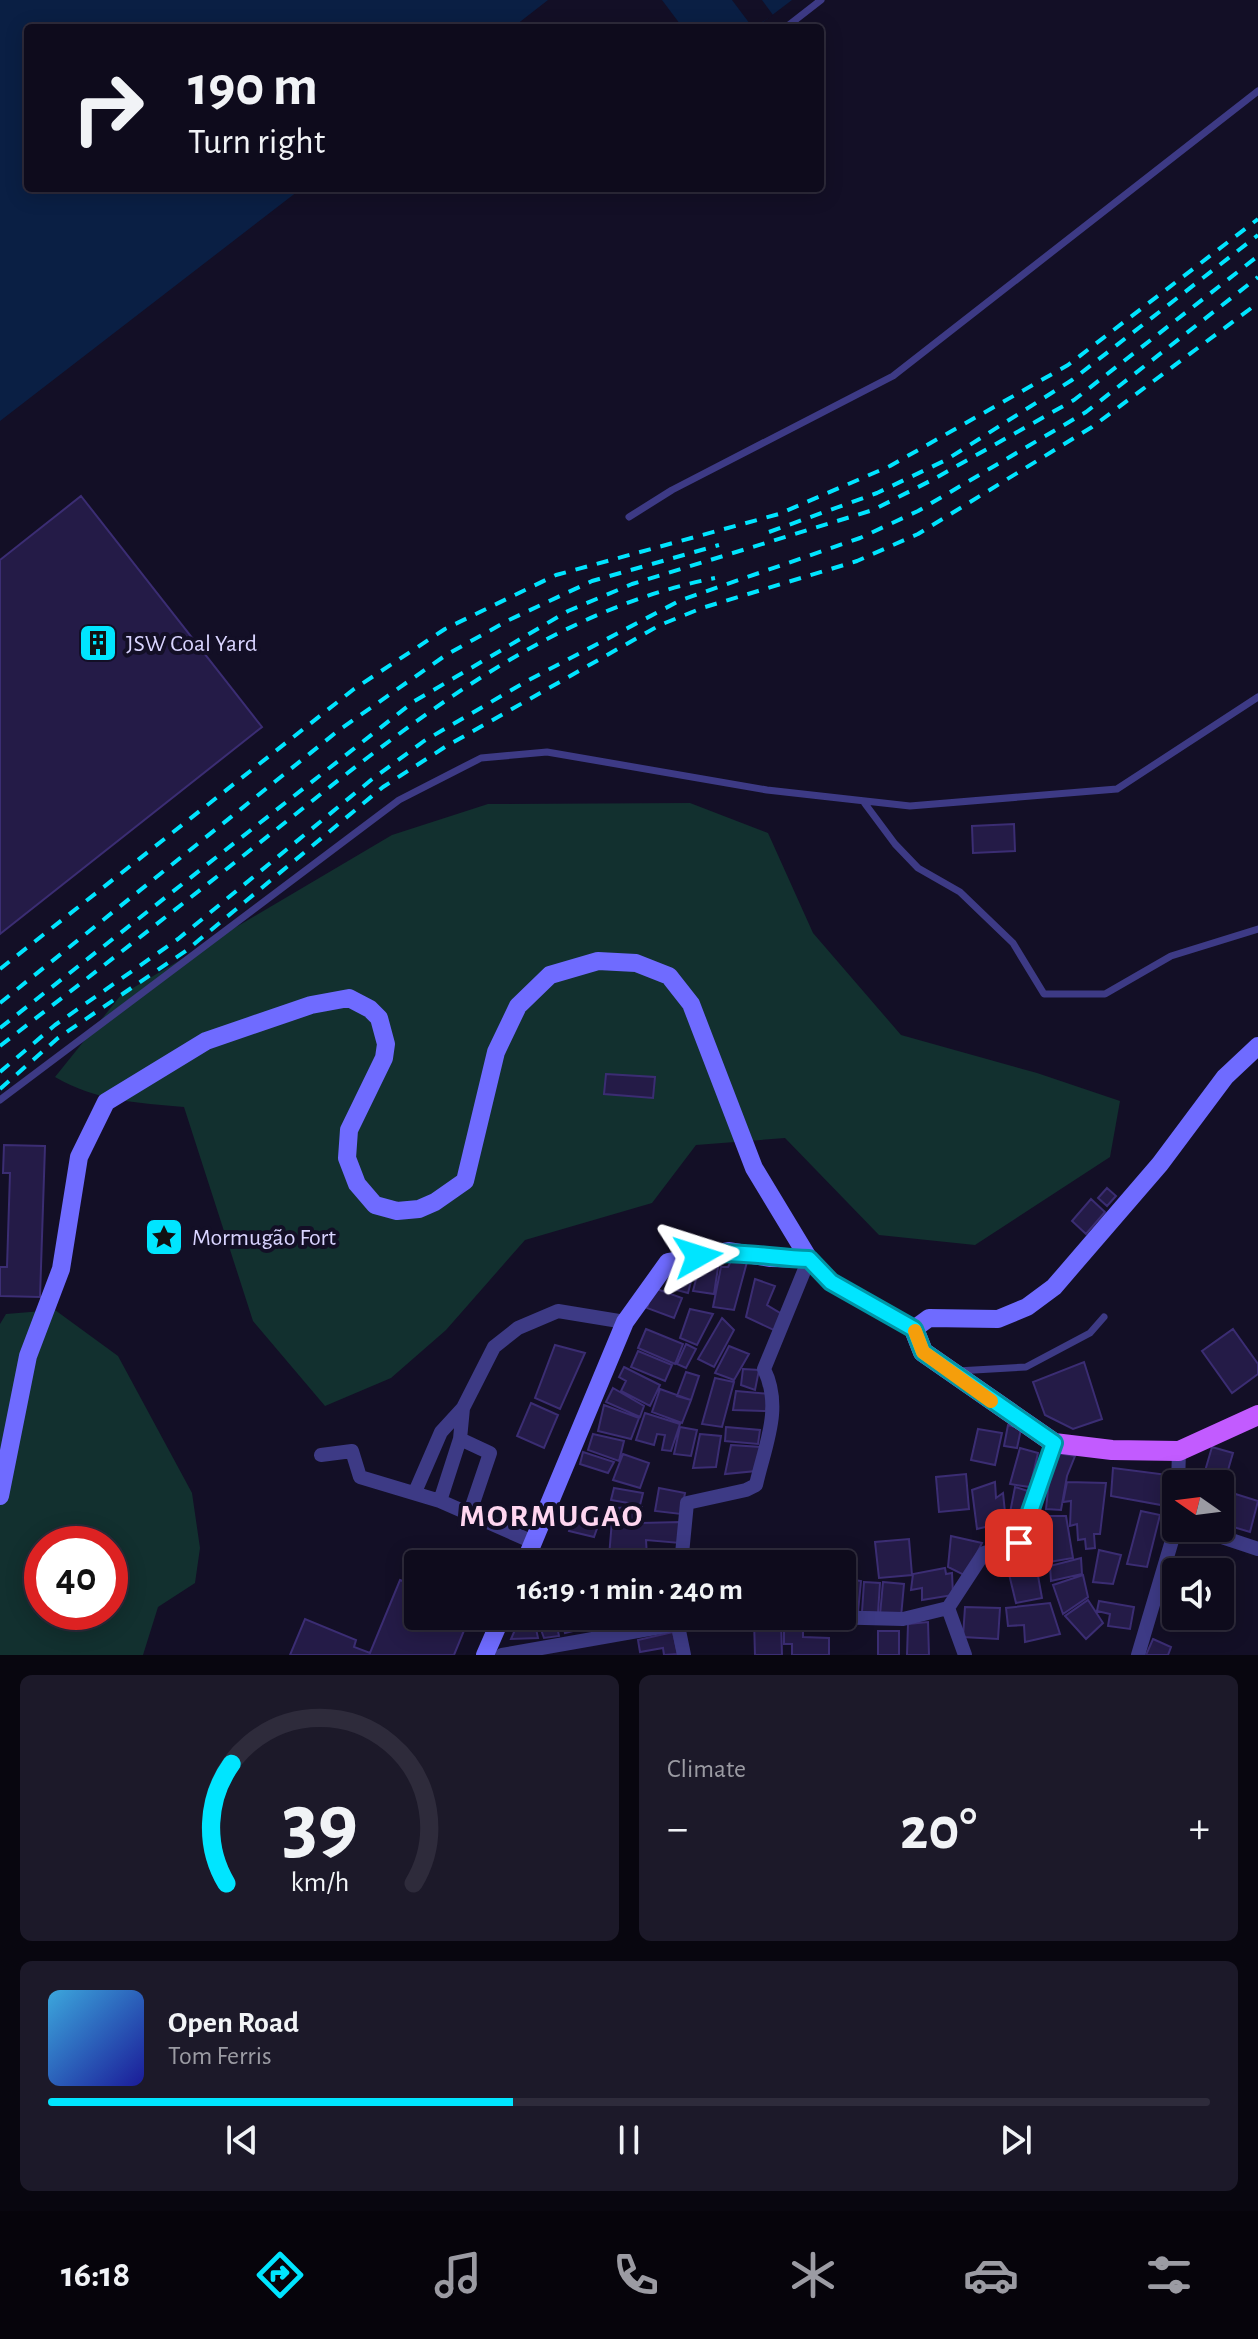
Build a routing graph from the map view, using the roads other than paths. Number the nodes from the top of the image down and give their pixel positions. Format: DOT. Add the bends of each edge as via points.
graph roads {
  1 [pos="821,0"];
  2 [pos="790,24"];
  3 [pos="1258,91"];
  4 [pos="629,517"];
  5 [pos="1258,697"];
  6 [pos="863,801"];
  7 [pos="1258,929"];
  8 [pos="1258,1046"];
  9 [pos="0,1100"];
  10 [pos="809,1259"];
  11 [pos="1104,1317"];
  12 [pos="625,1322"];
  13 [pos="914,1329"];
  14 [pos="951,1371"];
  15 [pos="463,1408"];
  16 [pos="1258,1415"];
  17 [pos="460,1439"];
  18 [pos="1054,1443"];
  19 [pos="1179,1451"];
  20 [pos="321,1455"];
  21 [pos="1178,1470"];
  22 [pos="415,1492"];
  23 [pos="0,1496"];
  24 [pos="440,1501"];
  25 [pos="469,1515"];
  26 [pos="1234,1541"];
  27 [pos="533,1542"];
  28 [pos="1172,1542"];
  29 [pos="1258,1549"];
  30 [pos="530,1550"];
  31 [pos="682,1550"];
  32 [pos="948,1608"];
  33 [pos="856,1618"];
  34 [pos="496,1630"];
  35 [pos="626,1630"];
  36 [pos="678,1630"];
  37 [pos="485,1655"];
  38 [pos="502,1655"];
  39 [pos="684,1655"];
  40 [pos="965,1655"];
  41 [pos="1138,1655"];
  1 -- 2 [label="lane"];
  3 -- 4 [label="lane" via="893,376"];
  5 -- 6 [label="lane" via="1117,789 910,806"];
  6 -- 7 [label="lane" via="918,868 960,892 1013,943 1044,994 1105,994 1171,956"];
  6 -- 9 [label="lane" via="547,752 481,758 399,800"];
  8 -- 13 [label="street" via="1225,1077 1160,1164 1054,1287 998,1319 929,1318"];
  10 -- 12 [label="street" via="728,1251 668,1262"];
  10 -- 13 [label="street" via="831,1282"];
  10 -- 23 [label="street" via="754,1168 691,1004 669,976 636,963 598,961 550,975 518,1006 496,1052 465,1181 419,1209 397,1211 375,1205 357,1184 347,1158 349,1130 384,1058 379,1018 349,998 311,1005 206,1041 106,1102 79,1157 61,1269 28,1356"];
  10 -- 31 [label="street" via="764,1369 774,1390 773,1414 756,1485 687,1503"];
  11 -- 14 [label="lane" via="1090,1333 1026,1367"];
  12 -- 15 [label="street" via="558,1311 518,1328 494,1347"];
  12 -- 27 [label="street"];
  13 -- 14 [label="main road" via="923,1352"];
  14 -- 18 [label="main road"];
  15 -- 17 [label="street"];
  15 -- 22 [label="street" via="441,1432"];
  16 -- 19 [label="main road"];
  17 -- 24 [label="street"];
  17 -- 25 [label="street" via="490,1453"];
  18 -- 19 [label="main road"];
  18 -- 32 [label="street" via="1019,1543 984,1553"];
  19 -- 21 [label="street"];
  20 -- 22 [label="street" via="352,1451 360,1477"];
  22 -- 24 [label="street"];
  24 -- 25 [label="street"];
  25 -- 27 [label="street"];
  26 -- 29 [label="street"];
  27 -- 30 [label="street"];
  28 -- 41 [label="street"];
  32 -- 33 [label="street" via="903,1619"];
  32 -- 40 [label="street"];
  34 -- 37 [label="street"];
  35 -- 38 [label="street"];
  36 -- 39 [label="street"];
}
